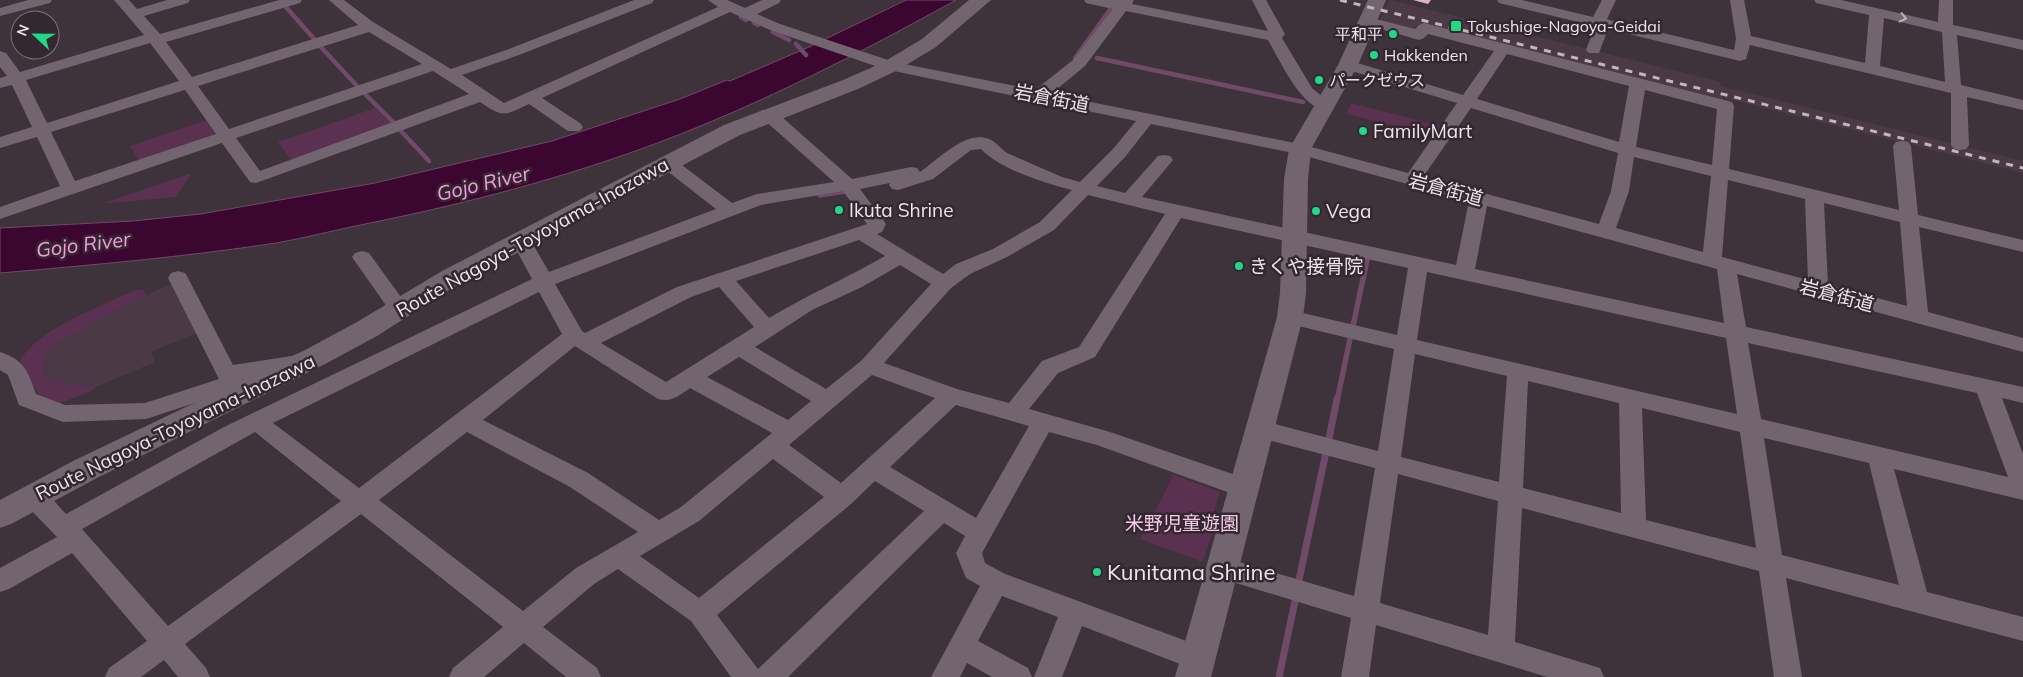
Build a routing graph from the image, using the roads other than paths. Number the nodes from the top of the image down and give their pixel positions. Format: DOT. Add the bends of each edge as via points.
graph roads {
  1 [pos="45,0"];
  2 [pos="121,0"];
  3 [pos="183,0"];
  4 [pos="295,0"];
  5 [pos="336,0"];
  6 [pos="647,0"];
  7 [pos="715,0"];
  8 [pos="774,0"];
  9 [pos="982,0"];
  10 [pos="1091,0"];
  11 [pos="1259,0"];
  12 [pos="1504,0"];
  13 [pos="1609,0"];
  14 [pos="1737,0"];
  15 [pos="1821,0"];
  16 [pos="1946,0"];
  17 [pos="1837,2"];
  18 [pos="1118,3"];
  19 [pos="730,7"];
  20 [pos="1372,11"];
  21 [pos="0,12"];
  22 [pos="1877,13"];
  23 [pos="134,14"];
  24 [pos="745,14"];
  25 [pos="1600,23"];
  26 [pos="371,26"];
  27 [pos="1947,29"];
  28 [pos="1274,37"];
  29 [pos="155,39"];
  30 [pos="1744,39"];
  31 [pos="2023,45"];
  32 [pos="1503,49"];
  33 [pos="1594,50"];
  34 [pos="0,56"];
  35 [pos="434,65"];
  36 [pos="890,66"];
  37 [pos="1348,66"];
  38 [pos="1872,69"];
  39 [pos="451,74"];
  40 [pos="17,78"];
  41 [pos="0,83"];
  42 [pos="189,83"];
  43 [pos="1638,83"];
  44 [pos="1956,89"];
  45 [pos="1039,95"];
  46 [pos="483,96"];
  47 [pos="531,98"];
  48 [pos="1466,102"];
  49 [pos="2023,105"];
  50 [pos="1326,106"];
  51 [pos="768,114"];
  52 [pos="1148,118"];
  53 [pos="574,127"];
  54 [pos="42,130"];
  55 [pos="225,136"];
  56 [pos="0,143"];
  57 [pos="1960,145"];
  58 [pos="1902,146"];
  59 [pos="1300,149"];
  60 [pos="1627,150"];
  61 [pos="1164,160"];
  62 [pos="668,163"];
  63 [pos="911,172"];
  64 [pos="1720,172"];
  65 [pos="1412,180"];
  66 [pos="70,189"];
  67 [pos="1083,189"];
  68 [pos="852,190"];
  69 [pos="1814,195"];
  70 [pos="1479,198"];
  71 [pos="1129,200"];
  72 [pos="729,210"];
  73 [pos="1176,211"];
  74 [pos="0,213"];
  75 [pos="1910,218"];
  76 [pos="1605,232"];
  77 [pos="862,233"];
  78 [pos="1295,238"];
  79 [pos="521,240"];
  80 [pos="2023,246"];
  81 [pos="900,256"];
  82 [pos="362,257"];
  83 [pos="1719,263"];
  84 [pos="1418,265"];
  85 [pos="1464,275"];
  86 [pos="178,278"];
  87 [pos="723,279"];
  88 [pos="944,283"];
  89 [pos="546,285"];
  90 [pos="1818,290"];
  91 [pos="399,309"];
  92 [pos="1290,317"];
  93 [pos="1918,317"];
  94 [pos="767,329"];
  95 [pos="1736,333"];
  96 [pos="579,339"];
  97 [pos="1405,344"];
  98 [pos="2023,345"];
  99 [pos="739,346"];
  100 [pos="0,360"];
  101 [pos="308,361"];
  102 [pos="869,366"];
  103 [pos="1518,371"];
  104 [pos="690,378"];
  105 [pos="1986,387"];
  106 [pos="250,390"];
  107 [pos="2023,395"];
  108 [pos="952,396"];
  109 [pos="1630,397"];
  110 [pos="827,400"];
  111 [pos="1013,414"];
  112 [pos="466,422"];
  113 [pos="1043,422"];
  114 [pos="1750,425"];
  115 [pos="265,429"];
  116 [pos="1260,429"];
  117 [pos="781,439"];
  118 [pos="1879,456"];
  119 [pos="1387,463"];
  120 [pos="874,468"];
  121 [pos="2023,485"];
  122 [pos="1244,488"];
  123 [pos="2023,490"];
  124 [pos="1511,495"];
  125 [pos="33,496"];
  126 [pos="842,497"];
  127 [pos="361,501"];
  128 [pos="942,509"];
  129 [pos="0,515"];
  130 [pos="1634,527"];
  131 [pos="69,533"];
  132 [pos="659,533"];
  133 [pos="981,533"];
  134 [pos="619,556"];
  135 [pos="1771,563"];
  136 [pos="1222,568"];
  137 [pos="0,581"];
  138 [pos="996,582"];
  139 [pos="1916,601"];
  140 [pos="1365,610"];
  141 [pos="1074,612"];
  142 [pos="700,613"];
  143 [pos="525,626"];
  144 [pos="2023,629"];
  145 [pos="166,643"];
  146 [pos="961,646"];
  147 [pos="1501,650"];
  148 [pos="1195,667"];
  149 [pos="946,676"];
  150 [pos="119,677"];
  151 [pos="196,677"];
  152 [pos="463,677"];
  153 [pos="587,677"];
  154 [pos="748,677"];
  155 [pos="769,677"];
  156 [pos="1018,677"];
  157 [pos="1048,677"];
  158 [pos="1355,677"];
  159 [pos="1590,677"];
  160 [pos="1788,677"];
  1 -- 21 [label="street"];
  2 -- 23 [label="street"];
  3 -- 23 [label="street"];
  4 -- 29 [label="street"];
  5 -- 26 [label="street"];
  6 -- 39 [label="street"];
  7 -- 19 [label="street"];
  8 -- 24 [label="street"];
  9 -- 36 [label="main road, Route Nagoya-Toyoyama-Inazawa" via="960,14 934,38"];
  10 -- 18 [label="street"];
  11 -- 28 [label="street" via="1277,34"];
  12 -- 25 [label="street"];
  13 -- 25 [label="street"];
  14 -- 30 [label="street"];
  15 -- 17 [label="street"];
  16 -- 27 [label="street"];
  17 -- 22 [label="street"];
  18 -- 28 [label="street"];
  18 -- 45 [label="street" via="1079,63"];
  19 -- 24 [label="street"];
  19 -- 47 [label="street"];
  20 -- 32 [label="street" via="1419,34 1424,28"];
  20 -- 37 [label="main road"];
  22 -- 27 [label="street, one-way"];
  22 -- 38 [label="street"];
  23 -- 29 [label="street"];
  24 -- 36 [label="street, 岩倉街道"];
  25 -- 30 [label="street" via="1740,56"];
  25 -- 33 [label="street"];
  26 -- 35 [label="street"];
  26 -- 42 [label="street"];
  27 -- 31 [label="street"];
  27 -- 44 [label="street"];
  28 -- 50 [label="street" via="1306,91"];
  29 -- 40 [label="street"];
  29 -- 42 [label="street"];
  30 -- 38 [label="street"];
  32 -- 43 [label="street"];
  32 -- 48 [label="street"];
  34 -- 40 [label="street"];
  35 -- 39 [label="street"];
  35 -- 55 [label="street"];
  36 -- 45 [label="street, 岩倉街道"];
  36 -- 51 [label="main road, Route Nagoya-Toyoyama-Inazawa" via="841,89"];
  37 -- 48 [label="street"];
  37 -- 50 [label="main road"];
  38 -- 44 [label="street"];
  39 -- 46 [label="street"];
  40 -- 41 [label="street"];
  40 -- 54 [label="street"];
  42 -- 54 [label="street"];
  42 -- 55 [label="street"];
  43 -- 60 [label="street"];
  43 -- 64 [label="street" via="1726,106"];
  44 -- 49 [label="street"];
  44 -- 57 [label="street"];
  45 -- 52 [label="street, 岩倉街道"];
  46 -- 47 [label="street" via="503,110"];
  46 -- 55 [label="street" via="256,178"];
  47 -- 53 [label="street"];
  48 -- 60 [label="street"];
  48 -- 65 [label="street"];
  50 -- 59 [label="main road"];
  51 -- 62 [label="main road, Route Nagoya-Toyoyama-Inazawa"];
  51 -- 68 [label="street"];
  52 -- 59 [label="street, 岩倉街道"];
  52 -- 67 [label="street"];
  54 -- 56 [label="street"];
  54 -- 66 [label="street"];
  55 -- 66 [label="street"];
  58 -- 75 [label="street"];
  59 -- 65 [label="street, 岩倉街道"];
  59 -- 78 [label="main road"];
  60 -- 64 [label="street"];
  60 -- 76 [label="street" via="1620,191"];
  61 -- 71 [label="street"];
  62 -- 72 [label="street"];
  62 -- 79 [label="main road, Route Nagoya-Toyoyama-Inazawa"];
  63 -- 68 [label="street"];
  64 -- 69 [label="street"];
  64 -- 83 [label="street"];
  65 -- 70 [label="street, 岩倉街道"];
  66 -- 74 [label="street"];
  67 -- 68 [label="street" via="1018,166 994,153 985,143 966,145 919,178"];
  67 -- 71 [label="street"];
  67 -- 88 [label="street" via="1047,226 1000,253 963,269"];
  68 -- 72 [label="street" via="757,200"];
  68 -- 77 [label="street" via="877,224"];
  69 -- 75 [label="street"];
  69 -- 90 [label="street"];
  70 -- 76 [label="street, 岩倉街道"];
  70 -- 85 [label="street"];
  71 -- 73 [label="street"];
  72 -- 89 [label="street"];
  73 -- 78 [label="street"];
  73 -- 111 [label="street" via="1087,352 1050,367"];
  75 -- 80 [label="street"];
  75 -- 93 [label="street"];
  76 -- 83 [label="street, 岩倉街道"];
  77 -- 81 [label="street"];
  77 -- 87 [label="street"];
  78 -- 84 [label="street"];
  78 -- 92 [label="main road"];
  79 -- 89 [label="street"];
  79 -- 91 [label="main road, Route Nagoya-Toyoyama-Inazawa"];
  81 -- 88 [label="street"];
  81 -- 94 [label="street" via="805,305"];
  82 -- 91 [label="street"];
  83 -- 90 [label="street, 岩倉街道"];
  83 -- 95 [label="street"];
  84 -- 85 [label="street"];
  84 -- 97 [label="street"];
  85 -- 95 [label="street"];
  86 -- 101 [label="street" via="227,374"];
  87 -- 94 [label="street"];
  87 -- 96 [label="street" via="684,292"];
  88 -- 102 [label="street"];
  89 -- 96 [label="street"];
  89 -- 131 [label="street" via="232,433"];
  90 -- 93 [label="street, 岩倉街道"];
  91 -- 101 [label="main road, Route Nagoya-Toyoyama-Inazawa"];
  92 -- 97 [label="street"];
  92 -- 116 [label="main road"];
  93 -- 98 [label="street, 岩倉街道"];
  94 -- 99 [label="street"];
  95 -- 105 [label="street"];
  95 -- 114 [label="street"];
  96 -- 104 [label="street" via="666,393"];
  96 -- 112 [label="street"];
  97 -- 103 [label="street"];
  97 -- 119 [label="street"];
  99 -- 104 [label="street"];
  99 -- 110 [label="street"];
  100 -- 106 [label="street" via="17,371 27,399 63,414 146,411 215,388 234,386"];
  101 -- 106 [label="main road, Route Nagoya-Toyoyama-Inazawa"];
  102 -- 108 [label="street"];
  102 -- 110 [label="street"];
  103 -- 109 [label="street"];
  103 -- 124 [label="street"];
  104 -- 117 [label="street"];
  105 -- 107 [label="street"];
  105 -- 121 [label="street"];
  106 -- 125 [label="main road, Route Nagoya-Toyoyama-Inazawa"];
  108 -- 111 [label="street"];
  108 -- 120 [label="street"];
  109 -- 114 [label="street"];
  109 -- 130 [label="street"];
  110 -- 117 [label="street"];
  111 -- 113 [label="street"];
  112 -- 127 [label="street"];
  112 -- 132 [label="street" via="579,480"];
  113 -- 122 [label="street" via="1102,438"];
  113 -- 133 [label="street"];
  114 -- 118 [label="street"];
  114 -- 135 [label="street"];
  115 -- 127 [label="street"];
  116 -- 119 [label="street"];
  116 -- 122 [label="main road"];
  117 -- 126 [label="street"];
  117 -- 132 [label="street" via="690,514"];
  118 -- 123 [label="street"];
  118 -- 139 [label="street"];
  119 -- 124 [label="street"];
  119 -- 140 [label="street"];
  120 -- 126 [label="street"];
  120 -- 128 [label="street"];
  122 -- 136 [label="main road"];
  124 -- 130 [label="street"];
  124 -- 147 [label="street"];
  125 -- 129 [label="main road, Route Nagoya-Toyoyama-Inazawa"];
  125 -- 131 [label="street"];
  126 -- 142 [label="street"];
  127 -- 143 [label="street"];
  127 -- 145 [label="street"];
  128 -- 133 [label="street"];
  128 -- 155 [label="street"];
  130 -- 135 [label="street"];
  131 -- 137 [label="street"];
  131 -- 145 [label="street"];
  132 -- 134 [label="street"];
  133 -- 138 [label="street" via="969,553 971,562 976,570"];
  134 -- 142 [label="street"];
  134 -- 143 [label="street" via="585,576"];
  135 -- 139 [label="street"];
  135 -- 160 [label="street"];
  136 -- 140 [label="street"];
  136 -- 148 [label="main road"];
  138 -- 141 [label="street"];
  138 -- 146 [label="street"];
  139 -- 144 [label="street"];
  140 -- 147 [label="street"];
  140 -- 158 [label="street"];
  141 -- 148 [label="street"];
  141 -- 157 [label="street"];
  142 -- 154 [label="street"];
  143 -- 152 [label="street"];
  143 -- 153 [label="street"];
  145 -- 150 [label="street"];
  145 -- 151 [label="street"];
  146 -- 149 [label="street"];
  146 -- 156 [label="street"];
  147 -- 159 [label="street"];
}
